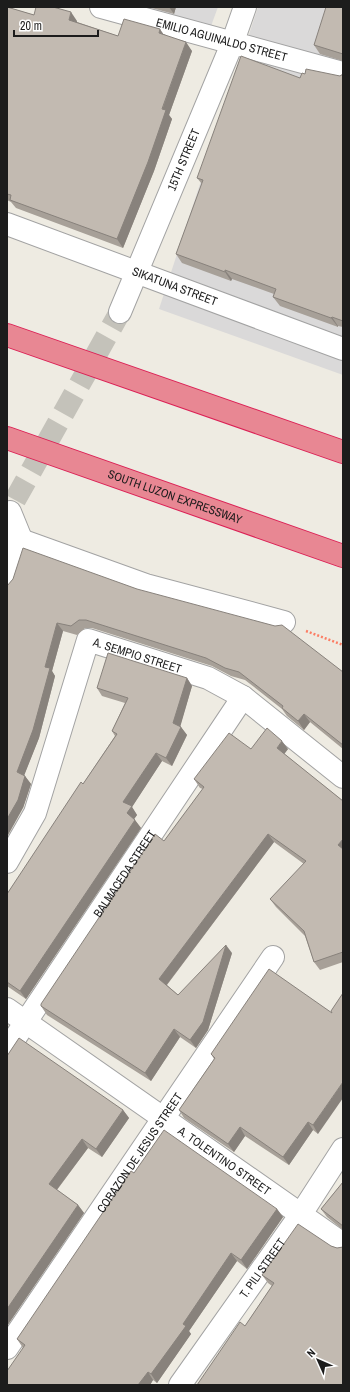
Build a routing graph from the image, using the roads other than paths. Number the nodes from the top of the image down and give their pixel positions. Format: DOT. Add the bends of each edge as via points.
graph roads {
  1 [pos="101,7"];
  2 [pos="245,7"];
  3 [pos="232,44"];
  4 [pos="343,73"];
  5 [pos="7,224"];
  6 [pos="137,274"];
  7 [pos="120,312"];
  8 [pos="7,335"];
  9 [pos="343,349"];
  10 [pos="7,438"];
  11 [pos="343,452"];
  12 [pos="11,509"];
  13 [pos="14,537"];
  14 [pos="343,556"];
  15 [pos="7,584"];
  16 [pos="284,622"];
  17 [pos="243,697"];
  18 [pos="343,776"];
  19 [pos="7,862"];
  20 [pos="273,957"];
  21 [pos="7,1009"];
  22 [pos="26,1022"];
  23 [pos="7,1050"];
  24 [pos="164,1118"];
  25 [pos="343,1149"];
  26 [pos="300,1214"];
  27 [pos="343,1244"];
  28 [pos="7,1348"];
  29 [pos="180,1385"];
  1 -- 3 [label="street, EMILIO AGUINALDO STREET"];
  2 -- 3 [label="street, 15TH STREET"];
  3 -- 4 [label="street, EMILIO AGUINALDO STREET"];
  3 -- 6 [label="street, 15TH STREET"];
  5 -- 6 [label="street, SIKATUNA STREET"];
  6 -- 7 [label="street, 15TH STREET"];
  6 -- 9 [label="street, SIKATUNA STREET"];
  8 -- 11 [label="highway"];
  10 -- 14 [label="highway, SOUTH LUZON EXPRESSWAY"];
  12 -- 13 [label="street"];
  13 -- 15 [label="street"];
  13 -- 16 [label="street" via="146,585"];
  17 -- 18 [label="street, A. SEMPIO STREET"];
  17 -- 19 [label="street, A. SEMPIO STREET" via="208,678 88,640 35,813"];
  17 -- 22 [label="street, BALMACEDA STREET"];
  20 -- 24 [label="street, CORAZON DE JESUS STREET"];
  21 -- 22 [label="street, A. TOLENTINO STREET"];
  22 -- 23 [label="street, BALMACEDA STREET"];
  22 -- 24 [label="street, A. TOLENTINO STREET"];
  24 -- 26 [label="street, A. TOLENTINO STREET"];
  24 -- 28 [label="street, CORAZON DE JESUS STREET"];
  25 -- 26 [label="street, T. PILI STREET"];
  26 -- 27 [label="street, A. TOLENTINO STREET"];
  26 -- 29 [label="street, T. PILI STREET"];
}
